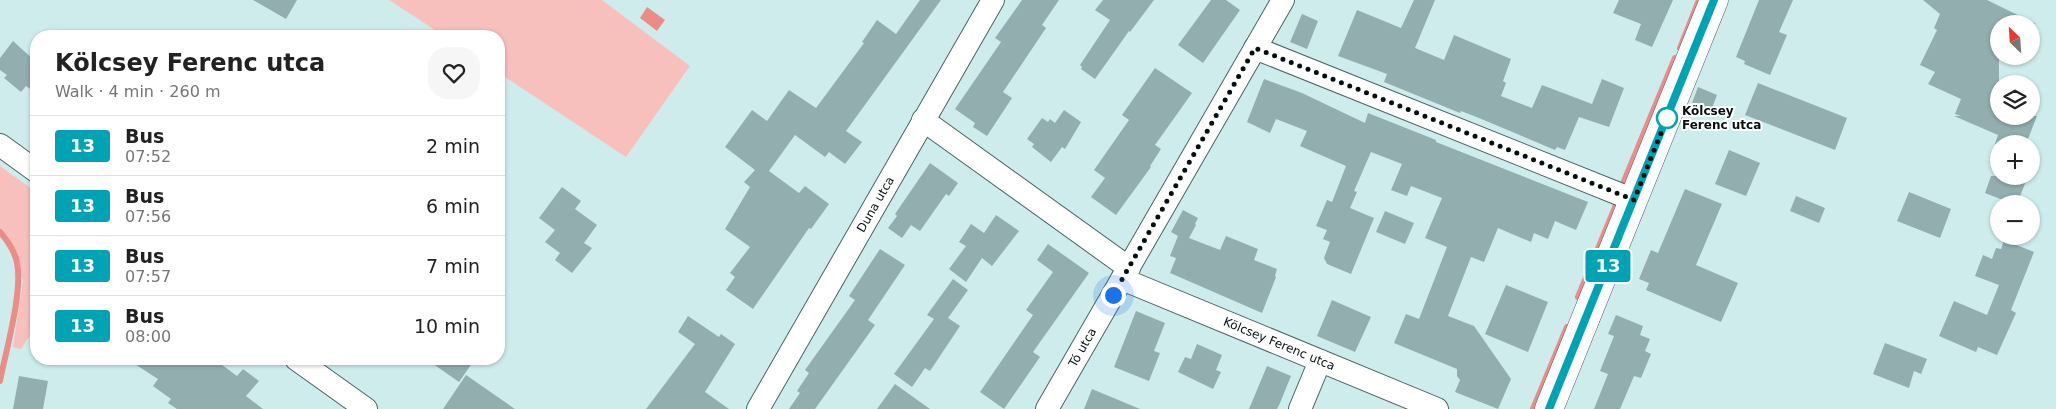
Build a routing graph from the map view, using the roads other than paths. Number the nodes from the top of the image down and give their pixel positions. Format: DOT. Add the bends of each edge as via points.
graph roads {
  1 [pos="993,0"];
  2 [pos="1283,0"];
  3 [pos="1714,0"];
  4 [pos="1255,48"];
  5 [pos="923,120"];
  6 [pos="0,145"];
  7 [pos="30,167"];
  8 [pos="1634,200"];
  9 [pos="1126,273"];
  10 [pos="1320,360"];
  11 [pos="304,365"];
  12 [pos="366,409"];
  13 [pos="758,409"];
  14 [pos="1047,409"];
  15 [pos="1300,409"];
  16 [pos="1437,409"];
  17 [pos="1549,409"];
  1 -- 5 [label="street, Duna utca"];
  2 -- 4 [label="street, Tó utca"];
  3 -- 8 [label="street"];
  4 -- 8 [label="street"];
  4 -- 9 [label="street, Tó utca"];
  5 -- 9 [label="street, Kölcsey Ferenc utca"];
  5 -- 13 [label="street, Duna utca"];
  6 -- 7 [label="street"];
  8 -- 17 [label="street"];
  9 -- 10 [label="street, Kölcsey Ferenc utca"];
  9 -- 14 [label="street, Tó utca"];
  10 -- 15 [label="street"];
  10 -- 16 [label="street, Kölcsey Ferenc utca"];
  11 -- 12 [label="street"];
}
